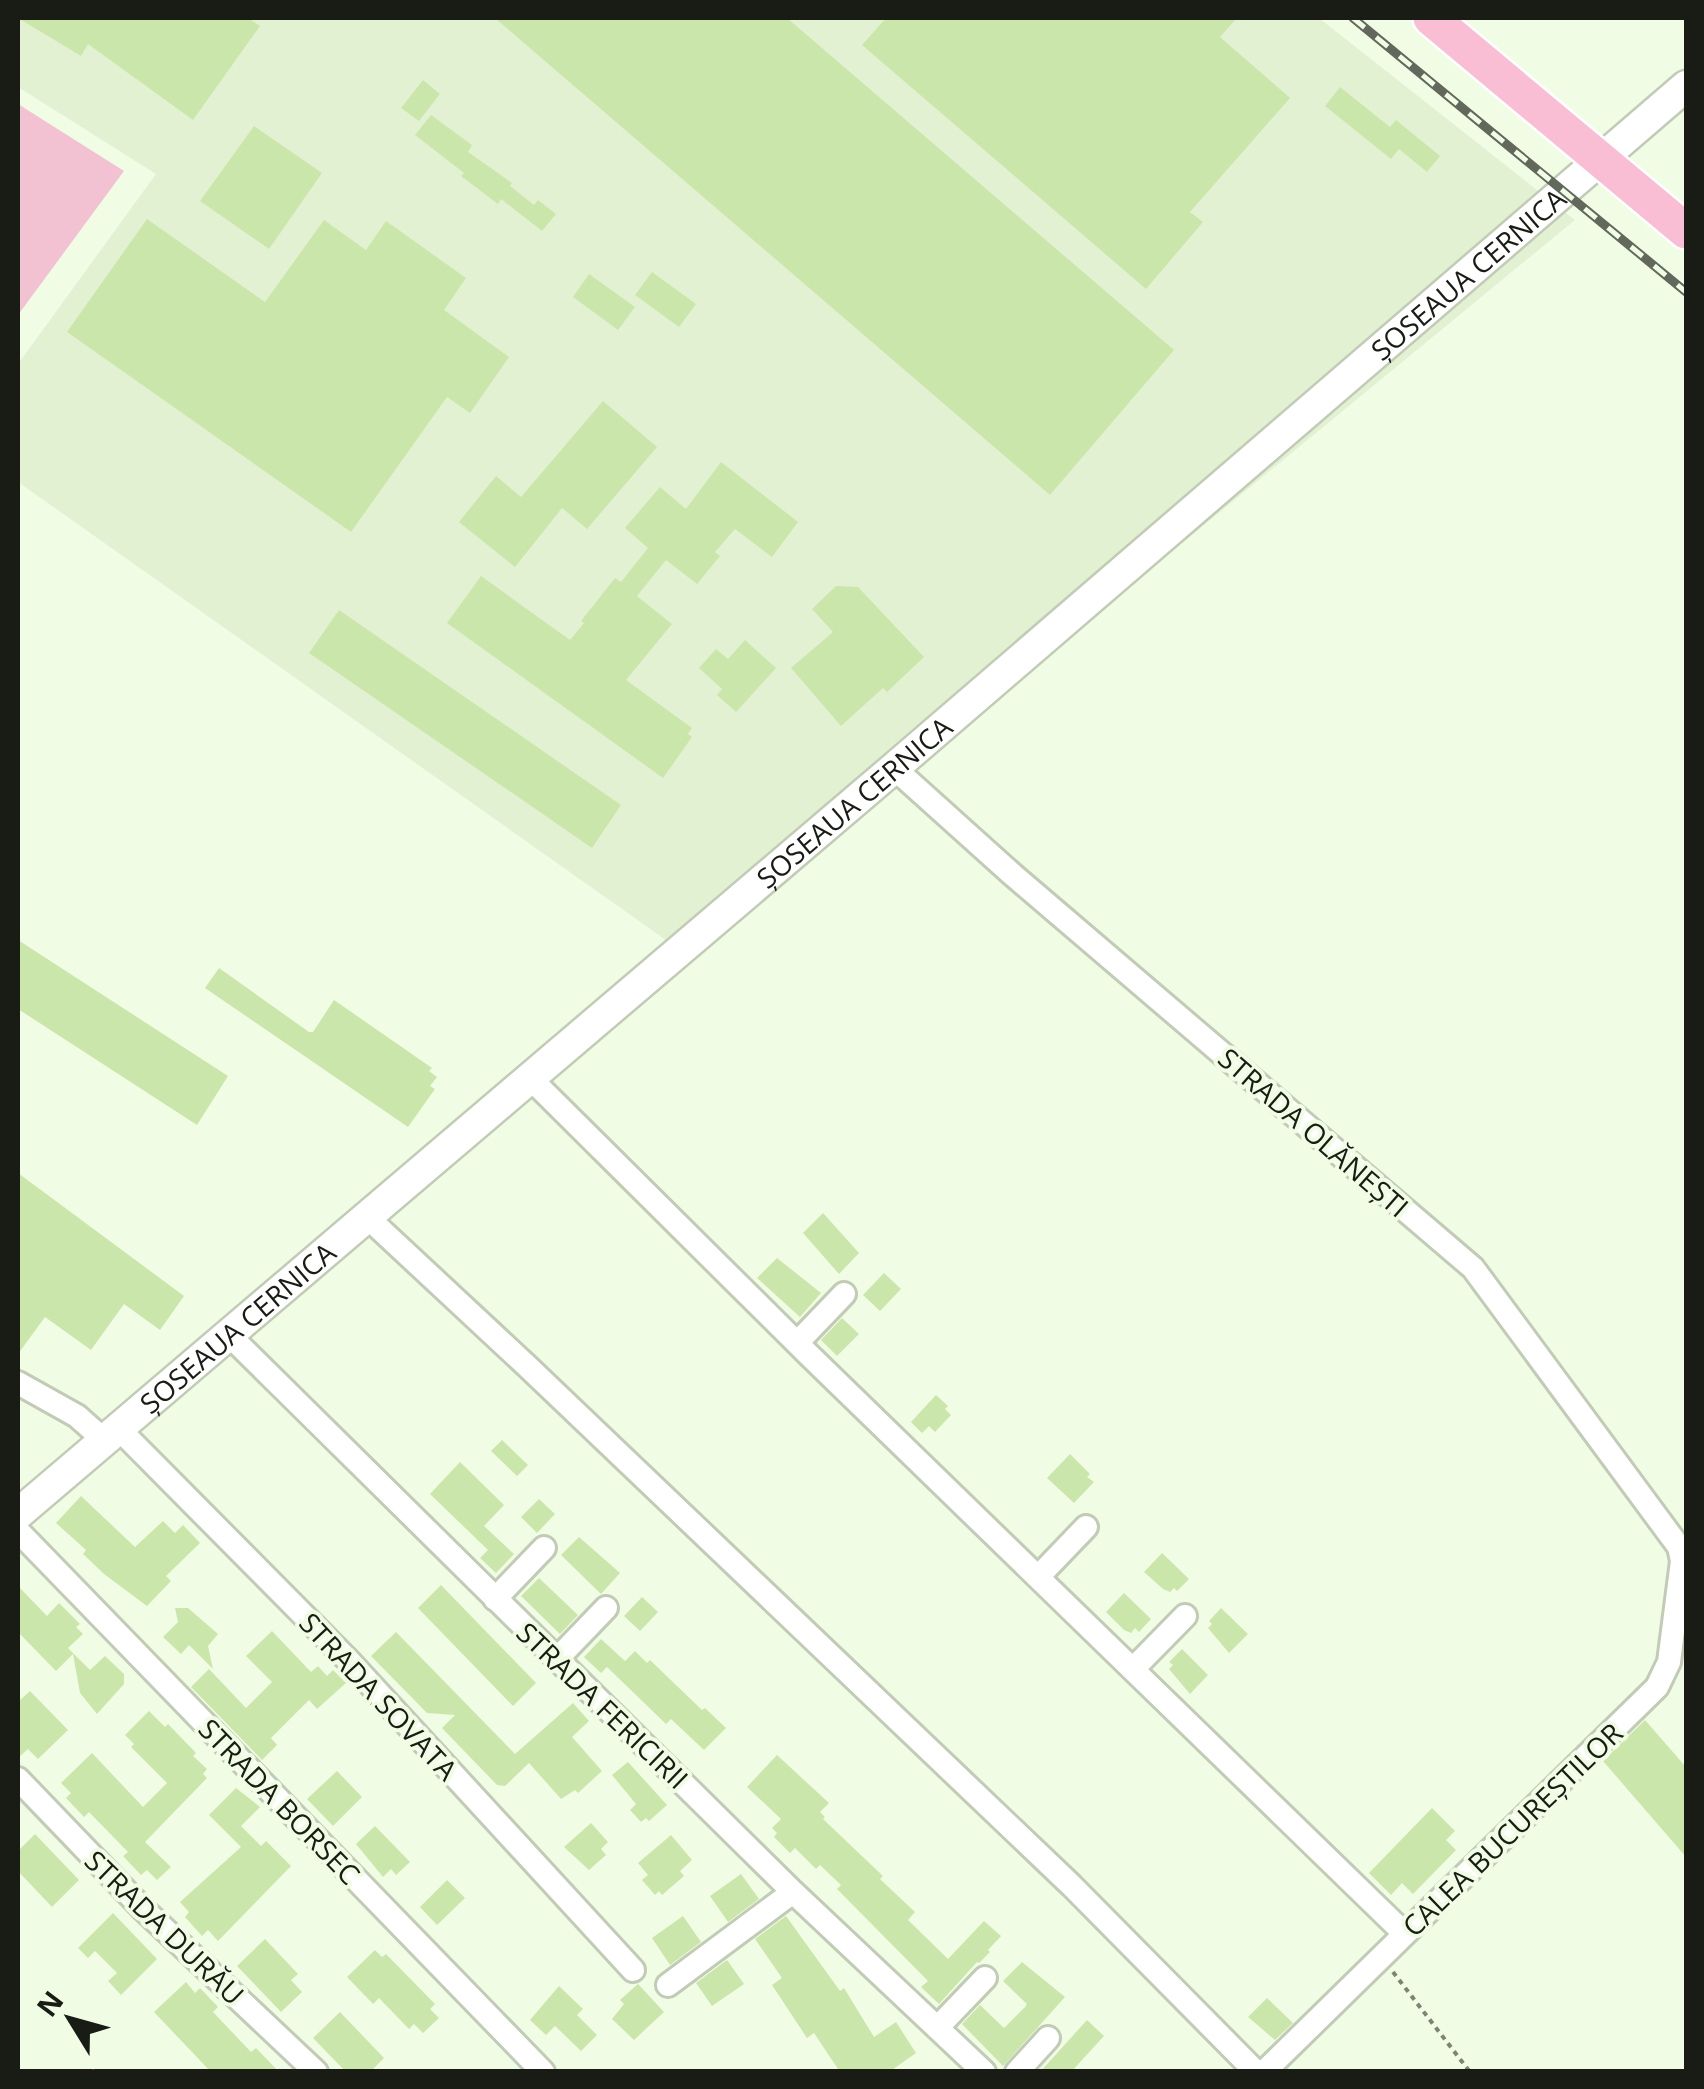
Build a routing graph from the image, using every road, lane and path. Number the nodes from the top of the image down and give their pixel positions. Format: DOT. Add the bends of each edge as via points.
graph roads {
  1 [pos="1430,18"];
  2 [pos="1686,86"];
  3 [pos="1602,159"];
  4 [pos="1686,231"];
  5 [pos="894,768"];
  6 [pos="528,1076"];
  7 [pos="366,1216"];
  8 [pos="844,1294"];
  9 [pos="228,1334"];
  10 [pos="797,1342"];
  11 [pos="18,1383"];
  12 [pos="111,1434"];
  13 [pos="18,1514"];
  14 [pos="1086,1527"];
  15 [pos="18,1531"];
  16 [pos="1679,1547"];
  17 [pos="544,1548"];
  18 [pos="1038,1577"];
  19 [pos="495,1599"];
  20 [pos="606,1608"];
  21 [pos="1185,1616"];
  22 [pos="557,1660"];
  23 [pos="1133,1670"];
  24 [pos="18,1779"];
  25 [pos="793,1892"];
  26 [pos="1404,1933"];
  27 [pos="1380,1956"];
  28 [pos="633,1970"];
  29 [pos="985,1978"];
  30 [pos="668,1985"];
  31 [pos="938,2028"];
  32 [pos="1048,2038"];
  33 [pos="316,2072"];
  34 [pos="543,2072"];
  35 [pos="984,2072"];
  36 [pos="1017,2072"];
  37 [pos="1256,2072"];
  38 [pos="1264,2072"];
  39 [pos="1470,2072"];
  1 -- 3 [label="main road"];
  2 -- 3 [label="street, ȘOSEAUA CERNICA"];
  3 -- 4 [label="main road"];
  3 -- 5 [label="street, ȘOSEAUA CERNICA"];
  5 -- 6 [label="street, ȘOSEAUA CERNICA"];
  5 -- 16 [label="street, STRADA OLĂNEȘTI" via="1473,1268"];
  6 -- 7 [label="street, ȘOSEAUA CERNICA"];
  6 -- 10 [label="street"];
  7 -- 9 [label="street, ȘOSEAUA CERNICA"];
  7 -- 37 [label="street" via="1030,1846"];
  8 -- 10 [label="street"];
  9 -- 12 [label="street, ȘOSEAUA CERNICA"];
  9 -- 19 [label="street, STRADA FERICIRII"];
  10 -- 18 [label="street"];
  11 -- 12 [label="street, STRADA SOVATA"];
  12 -- 13 [label="street, ȘOSEAUA CERNICA"];
  12 -- 28 [label="street, STRADA SOVATA" via="348,1660"];
  14 -- 18 [label="street"];
  15 -- 34 [label="street, STRADA BORSEC"];
  16 -- 26 [label="street, CALEA BUCUREȘTILOR" via="1669,1662 1657,1687"];
  17 -- 19 [label="street"];
  18 -- 23 [label="street"];
  19 -- 22 [label="street, STRADA FERICIRII"];
  20 -- 22 [label="street"];
  21 -- 23 [label="street"];
  22 -- 25 [label="street, STRADA FERICIRII"];
  23 -- 26 [label="street"];
  24 -- 33 [label="street, STRADA DURĂU" via="143,1909"];
  25 -- 30 [label="street"];
  25 -- 31 [label="street, STRADA FERICIRII"];
  26 -- 27 [label="street, CALEA BUCUREȘTILOR"];
  27 -- 38 [label="street, CALEA BUCUREȘTILOR"];
  27 -- 39 [label="path"];
  29 -- 31 [label="street"];
  31 -- 35 [label="street, STRADA FERICIRII"];
  32 -- 36 [label="street"];
}
